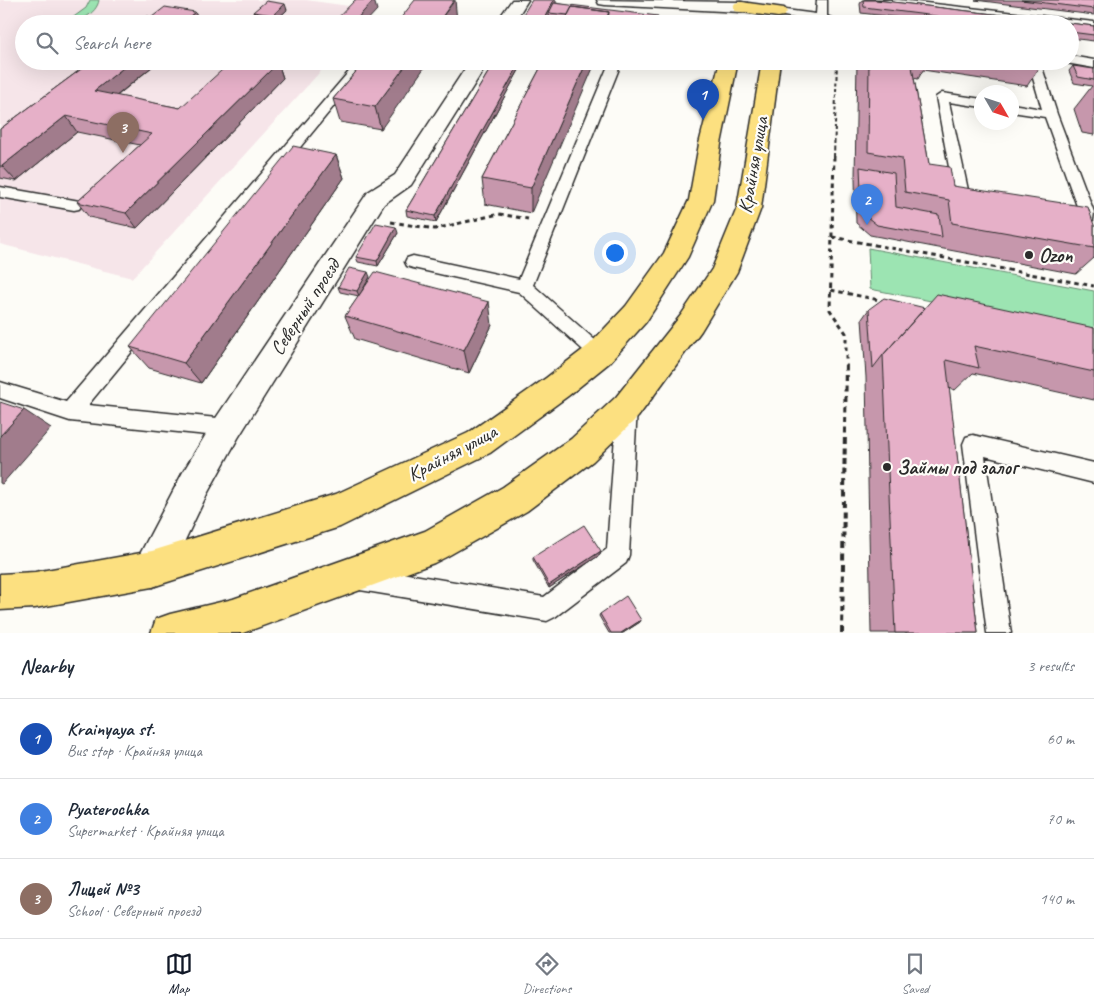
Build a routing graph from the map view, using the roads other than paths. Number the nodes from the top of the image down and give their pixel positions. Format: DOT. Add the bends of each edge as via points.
graph roads {
  1 [pos="520,0"];
  2 [pos="605,0"];
  3 [pos="822,0"];
  4 [pos="870,0"];
  5 [pos="638,1"];
  6 [pos="920,2"];
  7 [pos="740,10"];
  8 [pos="778,12"];
  9 [pos="510,15"];
  10 [pos="800,15"];
  11 [pos="821,15"];
  12 [pos="1018,15"];
  13 [pos="1079,23"];
  14 [pos="1094,25"];
  15 [pos="1079,62"];
  16 [pos="1094,64"];
  17 [pos="357,70"];
  18 [pos="474,70"];
  19 [pos="612,70"];
  20 [pos="727,70"];
  21 [pos="770,70"];
  22 [pos="1037,70"];
  23 [pos="974,102"];
  24 [pos="1019,109"];
  25 [pos="1050,114"];
  26 [pos="0,192"];
  27 [pos="990,199"];
  28 [pos="74,205"];
  29 [pos="1059,211"];
  30 [pos="413,262"];
  31 [pos="524,287"];
  32 [pos="599,354"];
  33 [pos="0,390"];
  34 [pos="627,408"];
  35 [pos="70,412"];
  36 [pos="227,428"];
  37 [pos="1094,473"];
  38 [pos="152,569"];
  39 [pos="348,576"];
  40 [pos="0,592"];
  41 [pos="228,626"];
  42 [pos="170,633"];
  43 [pos="999,633"];
  1 -- 9 [label="street"];
  2 -- 5 [label="street"];
  3 -- 11 [label="lane"];
  4 -- 6 [label="lane"];
  5 -- 7 [label="street"];
  6 -- 12 [label="lane"];
  7 -- 8 [label="main road"];
  8 -- 10 [label="lane"];
  13 -- 14 [label="lane"];
  15 -- 16 [label="lane"];
  17 -- 35 [label="lane"];
  18 -- 36 [label="street, Северный проезд" via="403,180 376,198"];
  19 -- 31 [label="lane"];
  20 -- 32 [label="main road, Крайняя улица" via="701,200 675,257 636,314"];
  21 -- 34 [label="main road, Крайняя улица" via="749,208 724,272 691,324"];
  22 -- 25 [label="lane"];
  23 -- 27 [label="lane" via="942,97 961,194"];
  24 -- 25 [label="lane"];
  25 -- 29 [label="lane" via="1088,216"];
  26 -- 28 [label="lane"];
  30 -- 31 [label="lane"];
  31 -- 32 [label="lane"];
  32 -- 38 [label="main road, Крайняя улица" via="479,443 340,510"];
  33 -- 35 [label="lane"];
  34 -- 39 [label="main road, Крайняя улица" via="582,450 515,499 434,545"];
  34 -- 39 [label="lane" via="618,555 547,609"];
  35 -- 36 [label="lane"];
  36 -- 38 [label="street, Северный проезд"];
  37 -- 43 [label="lane" via="973,444"];
  38 -- 40 [label="main road, Крайняя улица" via="35,590"];
  39 -- 41 [label="main road, Крайняя улица"];
  41 -- 42 [label="main road, Крайняя улица"];
}
